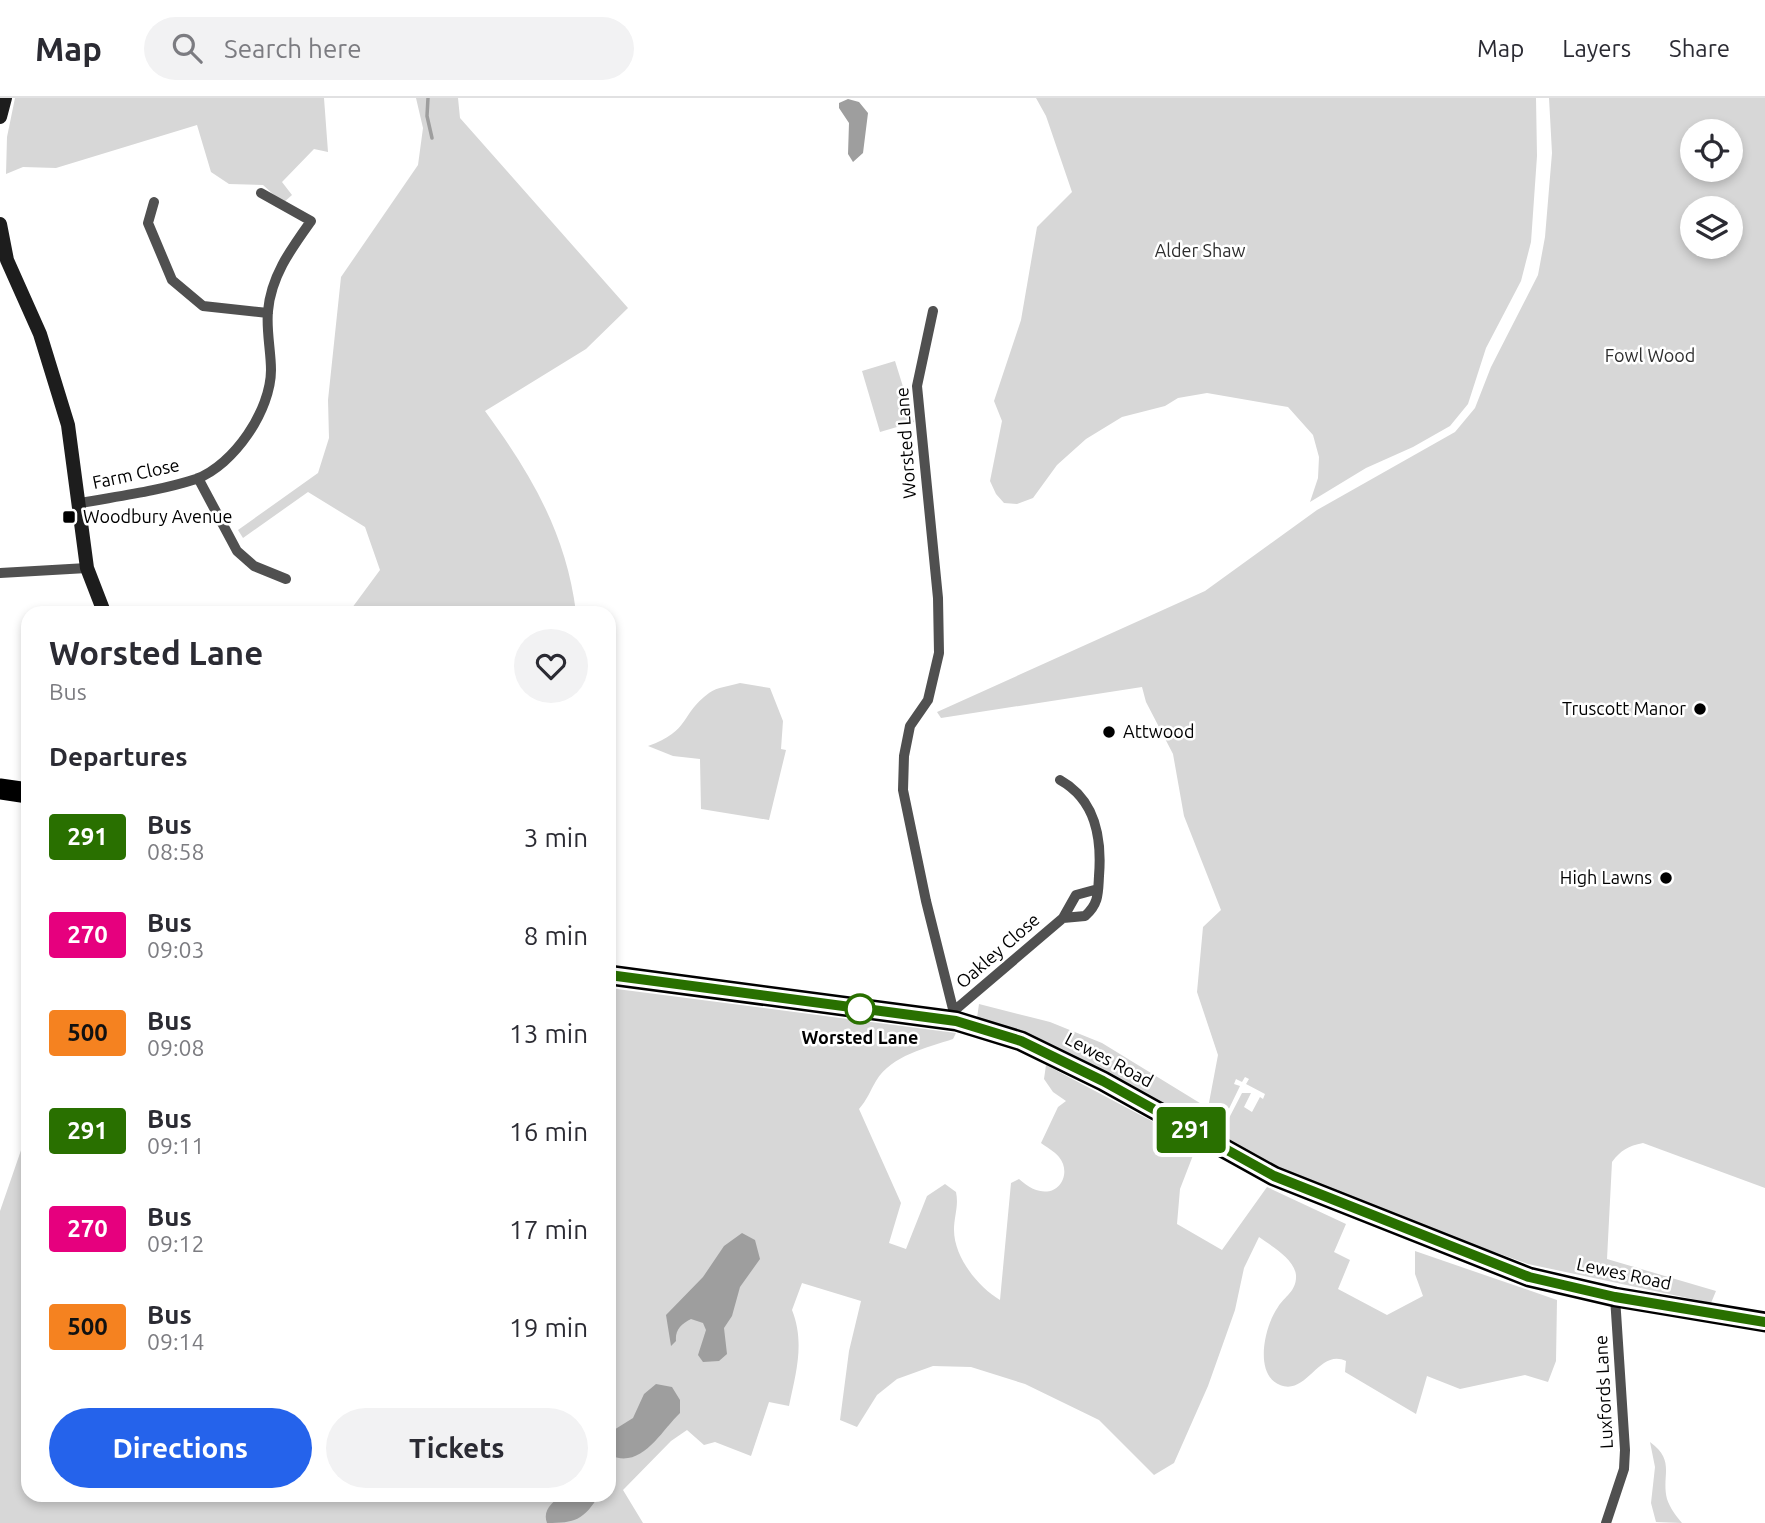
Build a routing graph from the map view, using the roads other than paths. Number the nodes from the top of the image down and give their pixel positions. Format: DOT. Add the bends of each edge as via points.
graph roads {
  1 [pos="5,98"];
  2 [pos="0,117"];
  3 [pos="261,193"];
  4 [pos="154,202"];
  5 [pos="0,224"];
  6 [pos="4,261"];
  7 [pos="933,311"];
  8 [pos="268,313"];
  9 [pos="198,478"];
  10 [pos="81,503"];
  11 [pos="87,568"];
  12 [pos="0,573"];
  13 [pos="286,579"];
  14 [pos="102,606"];
  15 [pos="1060,780"];
  16 [pos="0,789"];
  17 [pos="21,792"];
  18 [pos="1098,889"];
  19 [pos="1063,918"];
  20 [pos="616,976"];
  21 [pos="955,1016"];
  22 [pos="1615,1297"];
  23 [pos="1765,1322"];
  24 [pos="1606,1523"];
  1 -- 2 [label="street"];
  3 -- 8 [label="street, Farm Close" via="311,221 273,284"];
  4 -- 8 [label="street" via="148,223 172,279 202,306"];
  5 -- 6 [label="street"];
  6 -- 10 [label="street" via="40,334 68,425"];
  7 -- 21 [label="street, Worsted Lane" via="917,386 938,598 939,653 928,700 910,726 903,790"];
  8 -- 9 [label="street, Farm Close" via="271,373 260,416 232,454"];
  9 -- 10 [label="street, Farm Close"];
  9 -- 13 [label="street, Farm Close" via="237,551 254,566"];
  10 -- 11 [label="street"];
  11 -- 12 [label="street"];
  11 -- 14 [label="street"];
  15 -- 18 [label="street, Oakley Close" via="1077,789 1091,812 1101,847"];
  16 -- 17 [label="highway"];
  18 -- 19 [label="street, Oakley Close" via="1076,895"];
  18 -- 19 [label="street, Oakley Close" via="1098,901 1085,916"];
  19 -- 21 [label="street, Oakley Close"];
  20 -- 21 [label="highway, Lewes Road"];
  21 -- 22 [label="highway, Lewes Road" via="1092,1075 1274,1176 1529,1277"];
  22 -- 23 [label="highway, Lewes Road"];
  22 -- 24 [label="street, Luxfords Lane" via="1625,1450 1624,1469"];
}
